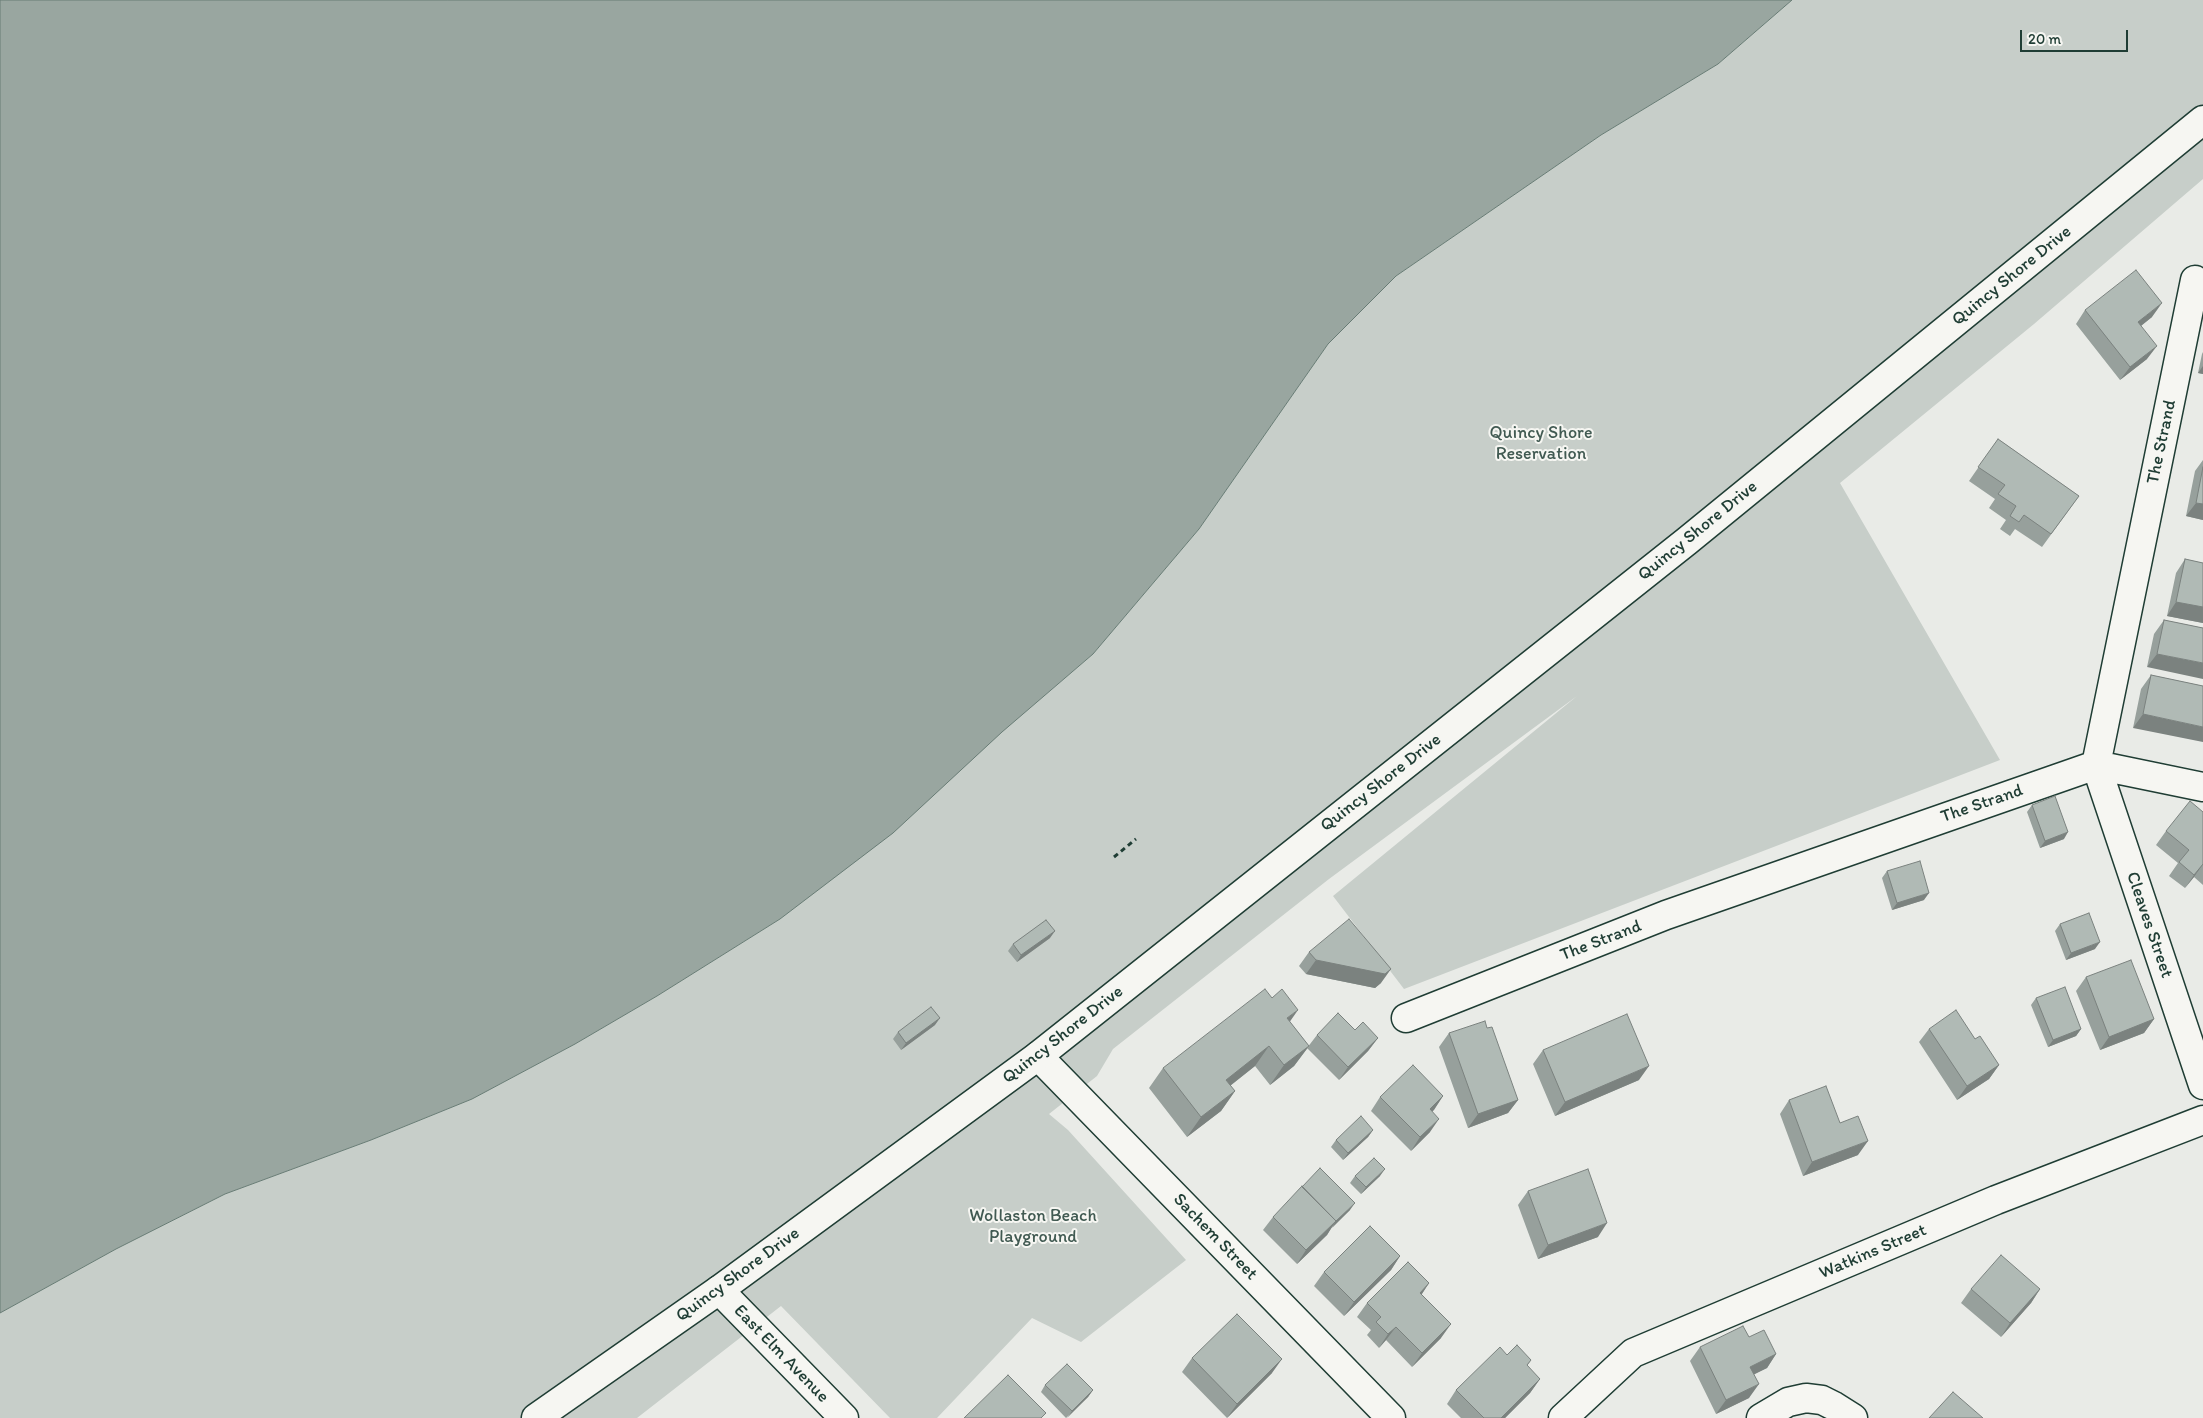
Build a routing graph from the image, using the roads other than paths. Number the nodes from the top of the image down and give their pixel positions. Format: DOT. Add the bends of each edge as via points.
graph roads {
  1 [pos="2203,120"];
  2 [pos="2195,280"];
  3 [pos="2096,765"];
  4 [pos="2203,787"];
  5 [pos="1406,1018"];
  6 [pos="1038,1056"];
  7 [pos="2203,1085"];
  8 [pos="2203,1120"];
  9 [pos="719,1290"];
  10 [pos="536,1418"];
  11 [pos="844,1418"];
  12 [pos="1392,1418"];
  13 [pos="1563,1418"];
  14 [pos="1761,1418"];
  15 [pos="1853,1418"];
  1 -- 6 [label="street, Quincy Shore Drive" via="1687,541"];
  2 -- 3 [label="street, The Strand"];
  3 -- 4 [label="street"];
  3 -- 5 [label="street, The Strand" via="1666,915"];
  3 -- 7 [label="street, Cleaves Street"];
  6 -- 9 [label="street, Quincy Shore Drive"];
  6 -- 12 [label="street, Sachem Street"];
  8 -- 13 [label="street, Watkins Street" via="1996,1200 1633,1353"];
  9 -- 10 [label="street, Quincy Shore Drive"];
  9 -- 11 [label="street, East Elm Avenue"];
  14 -- 15 [label="street" via="1788,1402 1806,1398 1822,1400"];
}
